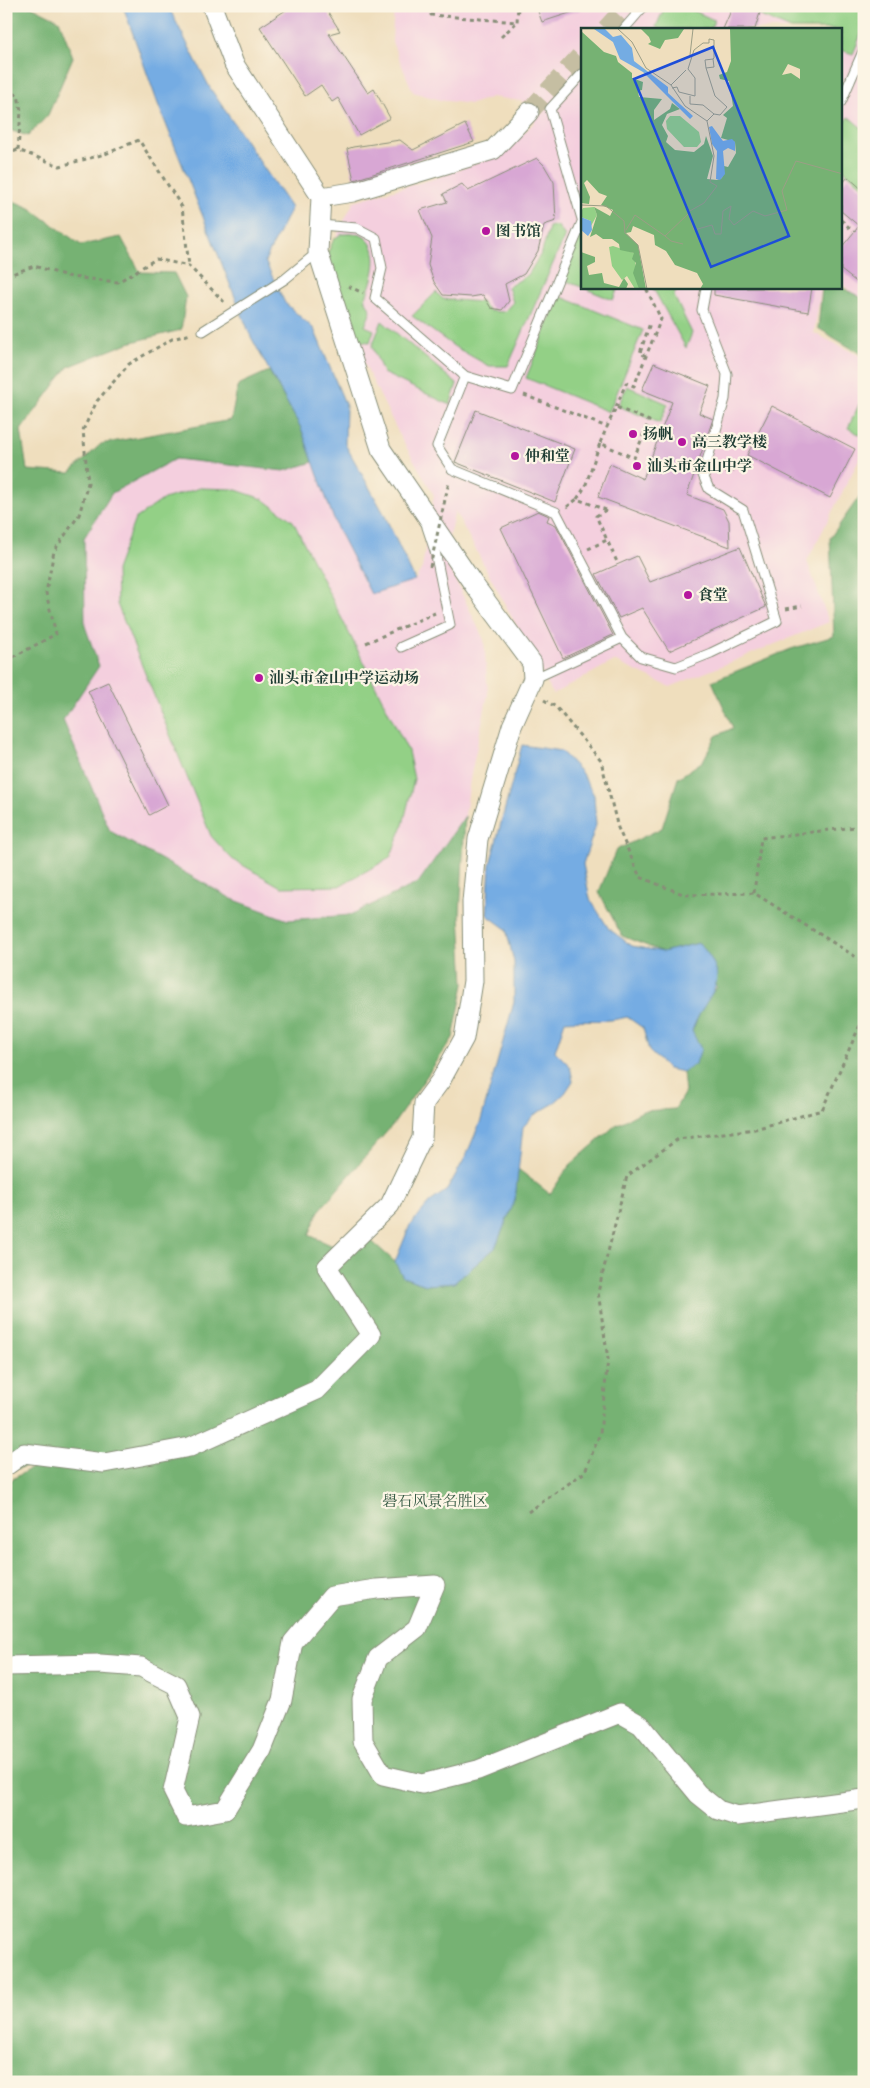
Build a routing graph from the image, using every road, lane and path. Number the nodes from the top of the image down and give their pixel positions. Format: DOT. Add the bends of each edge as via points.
graph roads {
  1 [pos="212,6"];
  2 [pos="431,6"];
  3 [pos="518,6"];
  4 [pos="644,6"];
  5 [pos="517,22"];
  6 [pos="625,28"];
  7 [pos="501,37"];
  8 [pos="864,49"];
  9 [pos="581,75"];
  10 [pos="6,92"];
  11 [pos="842,100"];
  12 [pos="529,112"];
  13 [pos="18,150"];
  14 [pos="6,154"];
  15 [pos="322,197"];
  16 [pos="581,218"];
  17 [pos="842,221"];
  18 [pos="581,223"];
  19 [pos="320,225"];
  20 [pos="854,231"];
  21 [pos="318,252"];
  22 [pos="188,266"];
  23 [pos="6,276"];
  24 [pos="327,277"];
  25 [pos="646,289"];
  26 [pos="706,289"];
  27 [pos="375,298"];
  28 [pos="232,313"];
  29 [pos="650,323"];
  30 [pos="203,330"];
  31 [pos="646,356"];
  32 [pos="465,376"];
  33 [pos="512,390"];
  34 [pos="616,408"];
  35 [pos="607,427"];
  36 [pos="600,443"];
  37 [pos="452,469"];
  38 [pos="577,499"];
  39 [pos="419,506"];
  40 [pos="556,512"];
  41 [pos="607,540"];
  42 [pos="578,554"];
  43 [pos="618,564"];
  44 [pos="432,576"];
  45 [pos="438,611"];
  46 [pos="622,638"];
  47 [pos="366,643"];
  48 [pos="400,647"];
  49 [pos="6,661"];
  50 [pos="530,685"];
  51 [pos="864,826"];
  52 [pos="754,893"];
  53 [pos="864,962"];
  54 [pos="864,1016"];
  55 [pos="6,1466"];
  56 [pos="528,1512"];
  57 [pos="6,1666"];
  58 [pos="864,1799"];
  1 -- 15 [label="street" via="234,64"];
  2 -- 5 [label="path" via="431,15"];
  3 -- 5 [label="path"];
  4 -- 6 [label="lane"];
  5 -- 7 [label="path"];
  8 -- 11 [label="lane"];
  9 -- 16 [label="lane" via="550,109"];
  10 -- 13 [label="path" via="18,95 21,111"];
  12 -- 15 [label="street" via="492,150 353,192"];
  13 -- 14 [label="path"];
  13 -- 22 [label="path" via="60,166 105,154 139,140 182,207"];
  15 -- 19 [label="street"];
  17 -- 20 [label="path"];
  18 -- 33 [label="lane"];
  19 -- 21 [label="street"];
  19 -- 27 [label="lane" via="358,228 376,238 382,268"];
  21 -- 24 [label="street"];
  21 -- 28 [label="lane" via="285,279"];
  22 -- 23 [label="path" via="156,259 118,282 70,277 34,266"];
  22 -- 28 [label="path" via="216,292"];
  24 -- 27 [label="path"];
  24 -- 39 [label="street" via="381,449"];
  25 -- 31 [label="path" via="661,319"];
  26 -- 46 [label="lane" via="702,310 727,374 725,399 703,475 709,488 743,510 777,621 676,667 641,657"];
  27 -- 32 [label="lane"];
  28 -- 30 [label="lane"];
  29 -- 31 [label="path" via="640,353"];
  30 -- 49 [label="path" via="172,339 129,364 97,401 83,430 88,483 79,515 54,551 46,593 56,634"];
  31 -- 34 [label="path" via="634,386 626,383"];
  32 -- 33 [label="lane"];
  32 -- 37 [label="lane" via="437,446"];
  33 -- 35 [label="path"];
  34 -- 35 [label="path"];
  34 -- 36 [label="path" via="649,421 634,458"];
  35 -- 36 [label="path"];
  36 -- 38 [label="path"];
  37 -- 40 [label="lane"];
  37 -- 44 [label="path, bridge" via="430,567"];
  38 -- 40 [label="path"];
  38 -- 41 [label="path" via="606,510 596,516"];
  39 -- 48 [label="lane" via="435,551 450,625"];
  39 -- 50 [label="street" via="532,663"];
  40 -- 42 [label="lane"];
  41 -- 42 [label="path"];
  41 -- 43 [label="path"];
  42 -- 46 [label="lane"];
  45 -- 47 [label="path"];
  46 -- 50 [label="lane"];
  50 -- 52 [label="path" via="556,707 601,761 618,828 640,877 684,895"];
  50 -- 55 [label="street" via="512,726 478,839 472,902 473,981 464,1038 424,1103 422,1138 390,1205 327,1267 371,1335 317,1390 190,1447 104,1463 24,1453"];
  51 -- 52 [label="path" via="761,838"];
  52 -- 53 [label="path"];
  54 -- 56 [label="path" via="822,1110 755,1129 678,1139 627,1176 598,1292 608,1359 600,1433 585,1472"];
  57 -- 58 [label="street" via="100,1664 141,1667 176,1685 190,1716 172,1791 186,1817 225,1810 262,1750 282,1700 293,1642 332,1596 435,1585 417,1628 378,1658 362,1699 363,1741 383,1775 422,1784 478,1770 620,1713 641,1725 698,1794 718,1810 736,1816"];
}
